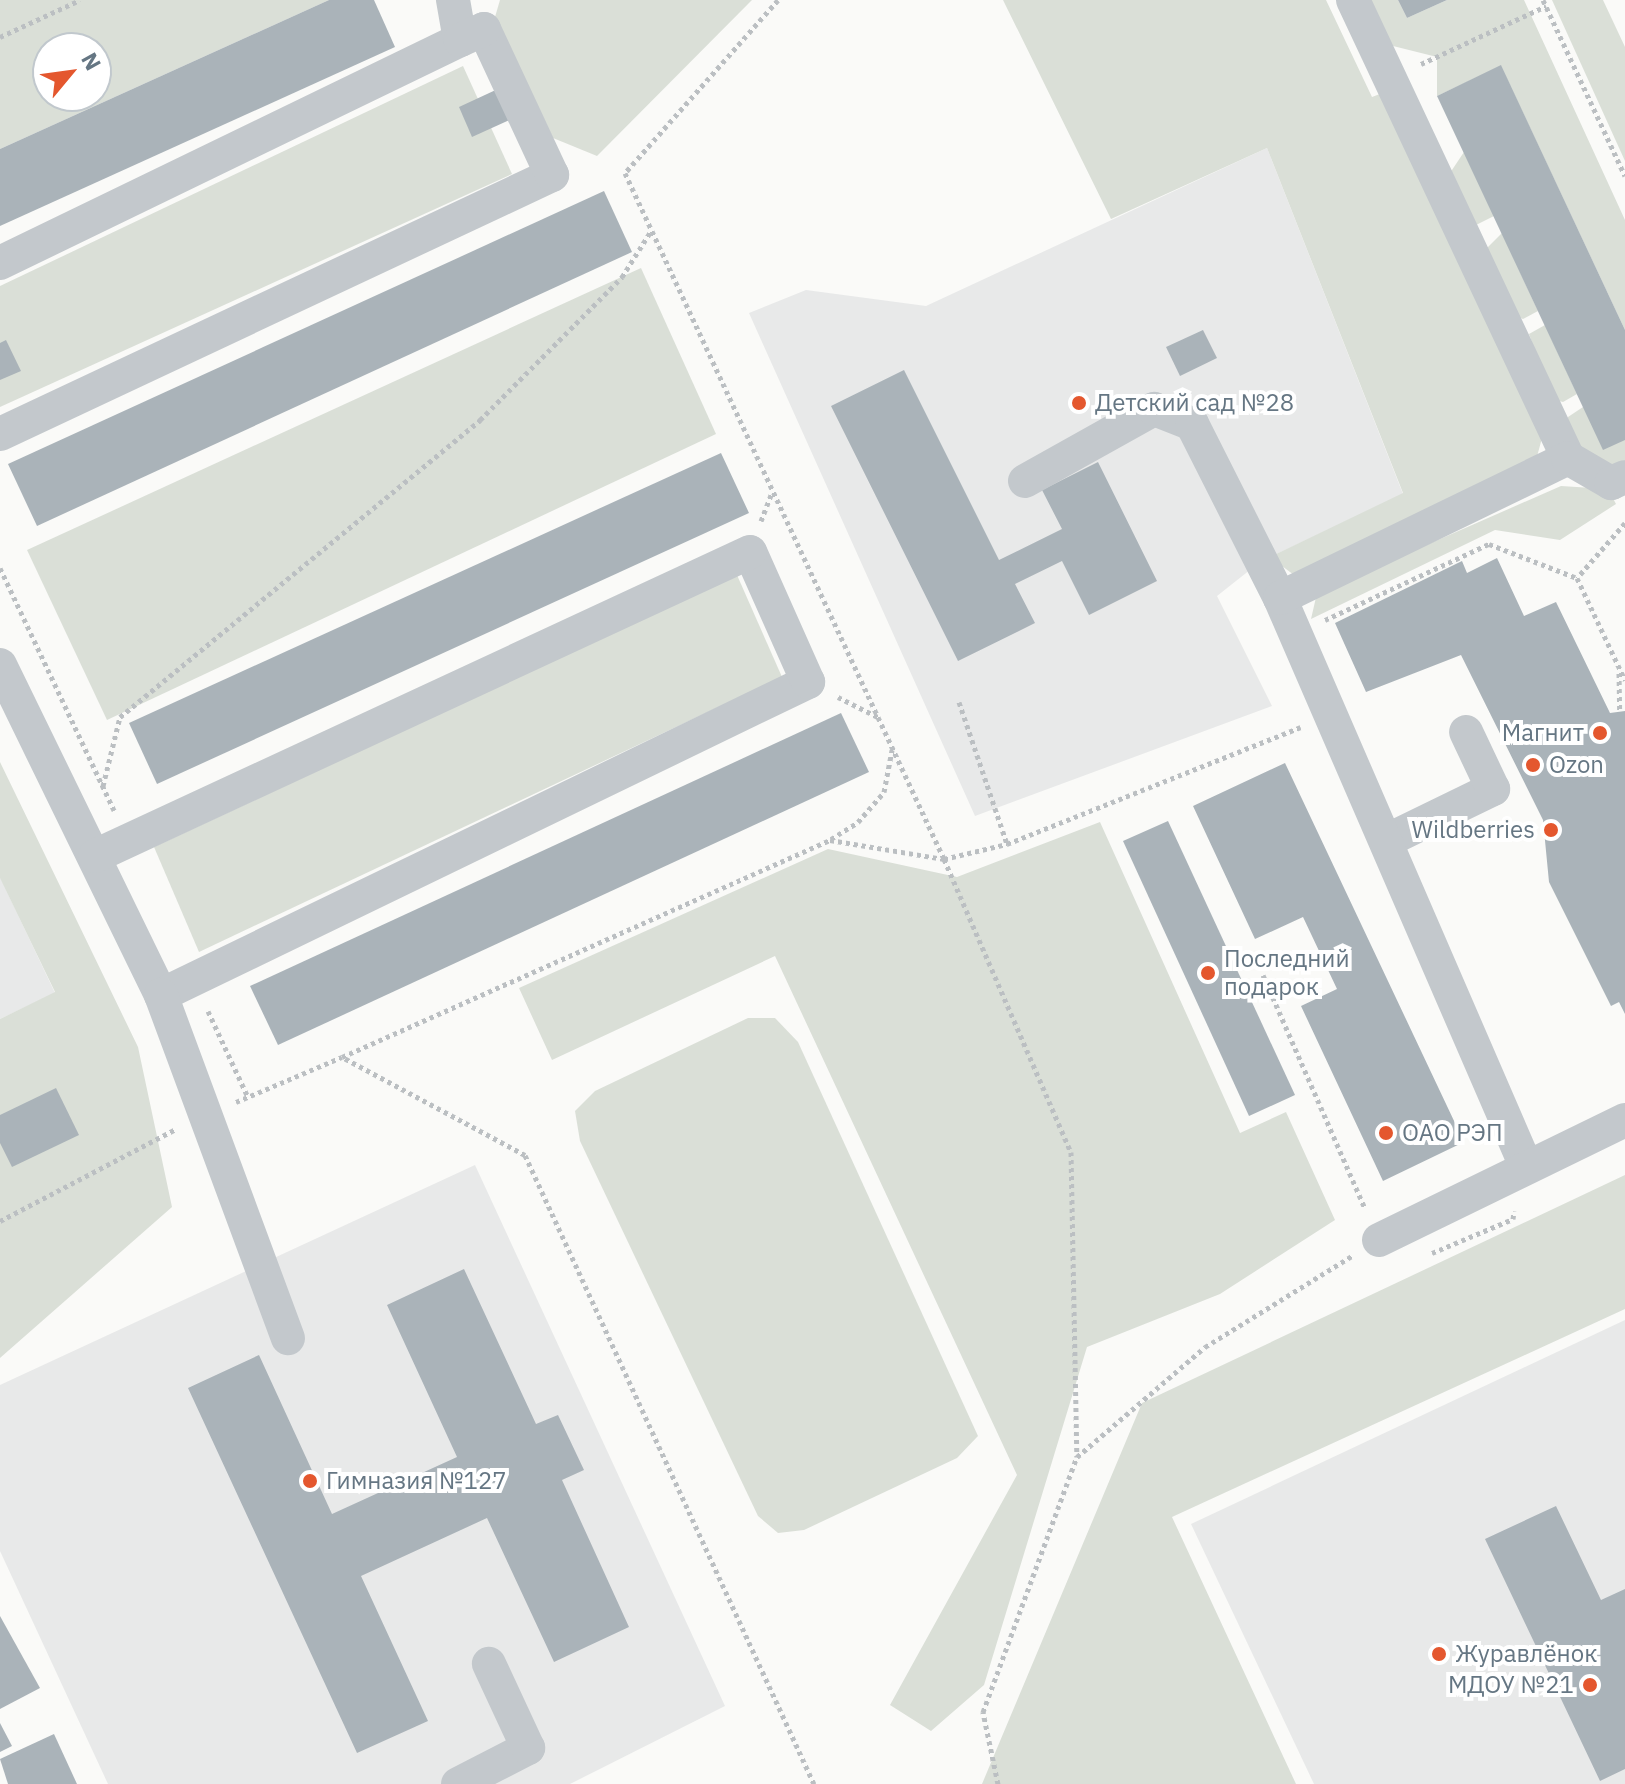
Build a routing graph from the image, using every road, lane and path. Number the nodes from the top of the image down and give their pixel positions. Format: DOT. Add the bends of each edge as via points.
graph roads {
  1 [pos="80,0"];
  2 [pos="453,0"];
  3 [pos="778,0"];
  4 [pos="1353,0"];
  5 [pos="1544,3"];
  6 [pos="0,37"];
  7 [pos="460,40"];
  8 [pos="1391,78"];
  9 [pos="1625,176"];
  10 [pos="651,231"];
  11 [pos="0,263"];
  12 [pos="0,434"];
  13 [pos="1568,458"];
  14 [pos="1625,477"];
  15 [pos="1025,481"];
  16 [pos="1625,523"];
  17 [pos="1577,578"];
  18 [pos="1280,598"];
  19 [pos="1296,633"];
  20 [pos="1619,668"];
  21 [pos="1625,680"];
  22 [pos="808,682"];
  23 [pos="4,684"];
  24 [pos="959,702"];
  25 [pos="1620,712"];
  26 [pos="878,717"];
  27 [pos="1466,732"];
  28 [pos="1282,735"];
  29 [pos="892,748"];
  30 [pos="103,786"];
  31 [pos="830,840"];
  32 [pos="1388,840"];
  33 [pos="1007,844"];
  34 [pos="95,856"];
  35 [pos="944,859"];
  36 [pos="1263,975"];
  37 [pos="161,995"];
  38 [pos="1625,1120"];
  39 [pos="117,1155"];
  40 [pos="1525,1164"];
  41 [pos="0,1221"];
  42 [pos="1379,1240"];
  43 [pos="288,1338"];
  44 [pos="1077,1457"];
  45 [pos="489,1664"];
  46 [pos="458,1784"];
  47 [pos="814,1784"];
  48 [pos="998,1784"];
  1 -- 6 [label="path"];
  2 -- 7 [label="lane"];
  3 -- 10 [label="path" via="625,173"];
  4 -- 8 [label="lane"];
  5 -- 8 [label="path"];
  5 -- 9 [label="path"];
  7 -- 11 [label="lane"];
  7 -- 12 [label="lane" via="484,29 552,175"];
  8 -- 13 [label="lane"];
  10 -- 26 [label="path"];
  10 -- 30 [label="path" via="622,277 480,420 120,717"];
  13 -- 14 [label="lane" via="1611,483"];
  13 -- 18 [label="lane"];
  15 -- 18 [label="lane" via="1154,409 1192,424"];
  16 -- 17 [label="path"];
  17 -- 19 [label="path" via="1489,544"];
  17 -- 20 [label="path"];
  18 -- 19 [label="lane"];
  19 -- 32 [label="lane"];
  20 -- 21 [label="path"];
  20 -- 25 [label="path"];
  22 -- 26 [label="path"];
  22 -- 34 [label="lane" via="750,552"];
  22 -- 37 [label="lane"];
  23 -- 34 [label="lane"];
  24 -- 33 [label="path"];
  26 -- 29 [label="path"];
  27 -- 32 [label="lane" via="1493,789"];
  28 -- 33 [label="path"];
  29 -- 31 [label="path" via="884,792 858,822"];
  29 -- 35 [label="path"];
  31 -- 35 [label="path"];
  31 -- 47 [label="path" via="342,1057 525,1155"];
  32 -- 40 [label="lane"];
  33 -- 35 [label="path"];
  34 -- 37 [label="lane"];
  35 -- 44 [label="path" via="1071,1152"];
  36 -- 42 [label="path"];
  37 -- 43 [label="lane"];
  38 -- 40 [label="lane"];
  39 -- 41 [label="path"];
  40 -- 42 [label="lane"];
  42 -- 44 [label="path" via="1205,1347"];
  44 -- 48 [label="path" via="983,1712"];
  45 -- 46 [label="lane" via="528,1748"];
}
